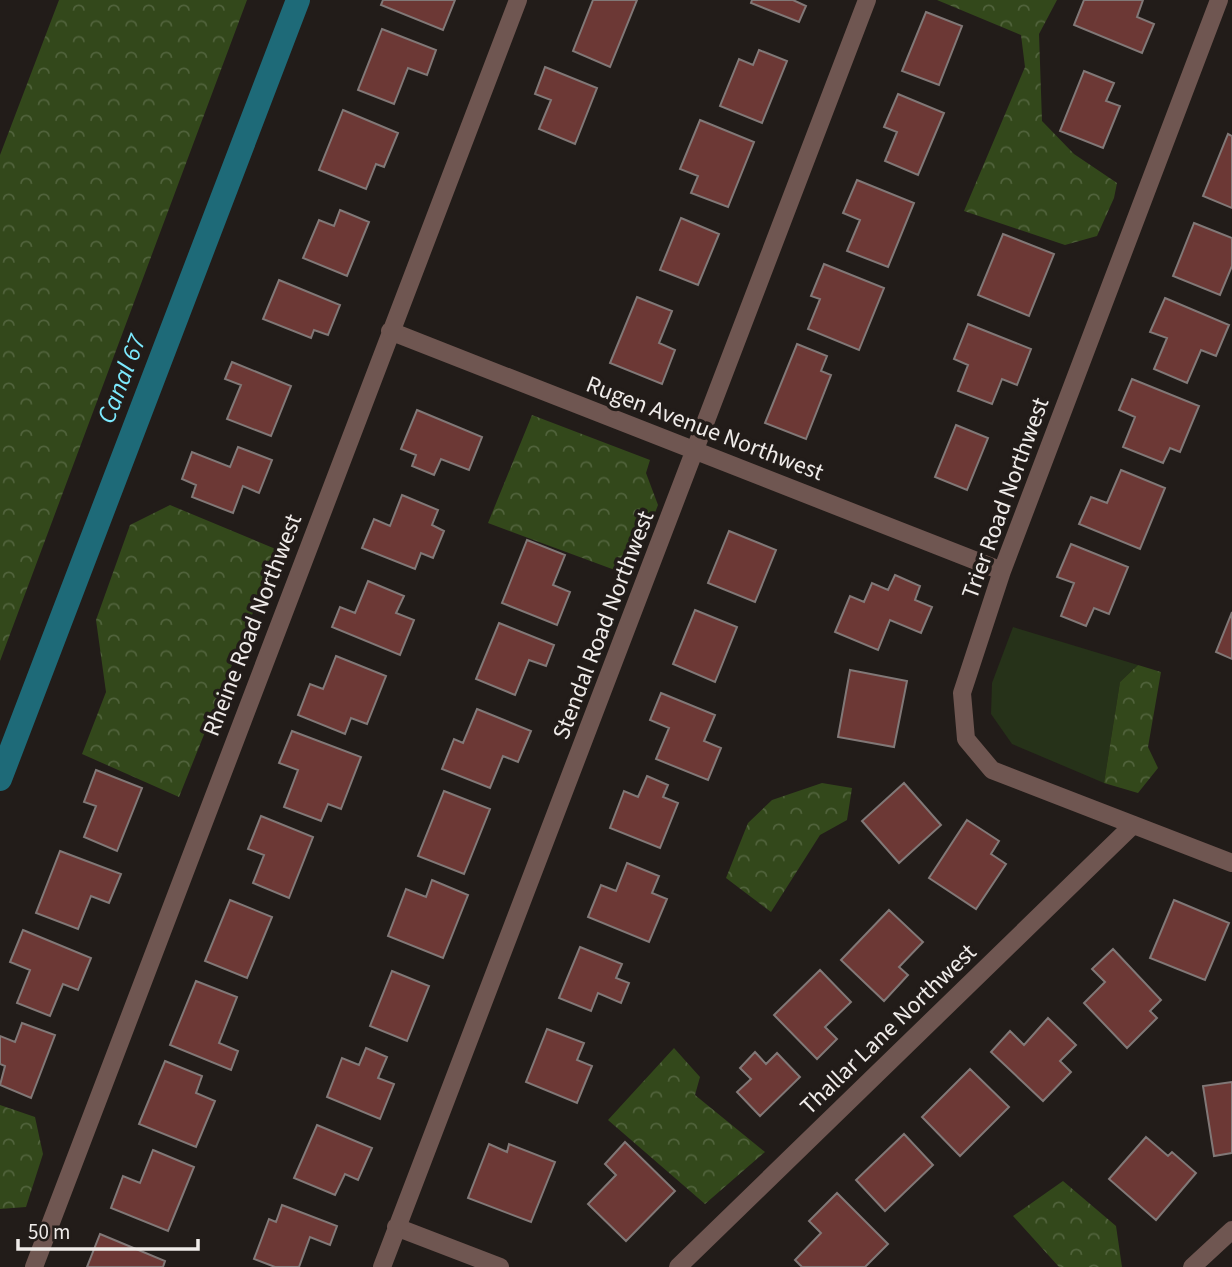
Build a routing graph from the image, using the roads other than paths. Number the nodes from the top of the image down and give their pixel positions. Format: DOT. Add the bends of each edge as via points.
graph roads {
  1 [pos="518,0"];
  2 [pos="867,0"];
  3 [pos="1219,0"];
  4 [pos="390,331"];
  5 [pos="696,451"];
  6 [pos="1002,571"];
  7 [pos="1133,825"];
  8 [pos="1232,863"];
  9 [pos="396,1227"];
  10 [pos="1232,1230"];
  11 [pos="34,1267"];
  12 [pos="382,1267"];
  13 [pos="500,1267"];
  14 [pos="678,1267"];
  15 [pos="1192,1267"];
  1 -- 4 [label="street, Rheine Road Northwest"];
  2 -- 5 [label="street, Stendal Road Northwest"];
  3 -- 6 [label="street, Trier Road Northwest"];
  4 -- 5 [label="street, Rugen Avenue Northwest"];
  4 -- 11 [label="street, Rheine Road Northwest"];
  5 -- 6 [label="street, Rugen Avenue Northwest"];
  5 -- 9 [label="street, Stendal Road Northwest"];
  6 -- 7 [label="street, Trier Road Northwest" via="962,693 966,739 992,770"];
  7 -- 8 [label="street, Trier Road Northwest"];
  7 -- 14 [label="street, Thallar Lane Northwest"];
  9 -- 12 [label="street, Stendal Road Northwest"];
  9 -- 13 [label="street"];
  10 -- 15 [label="street"];
}
